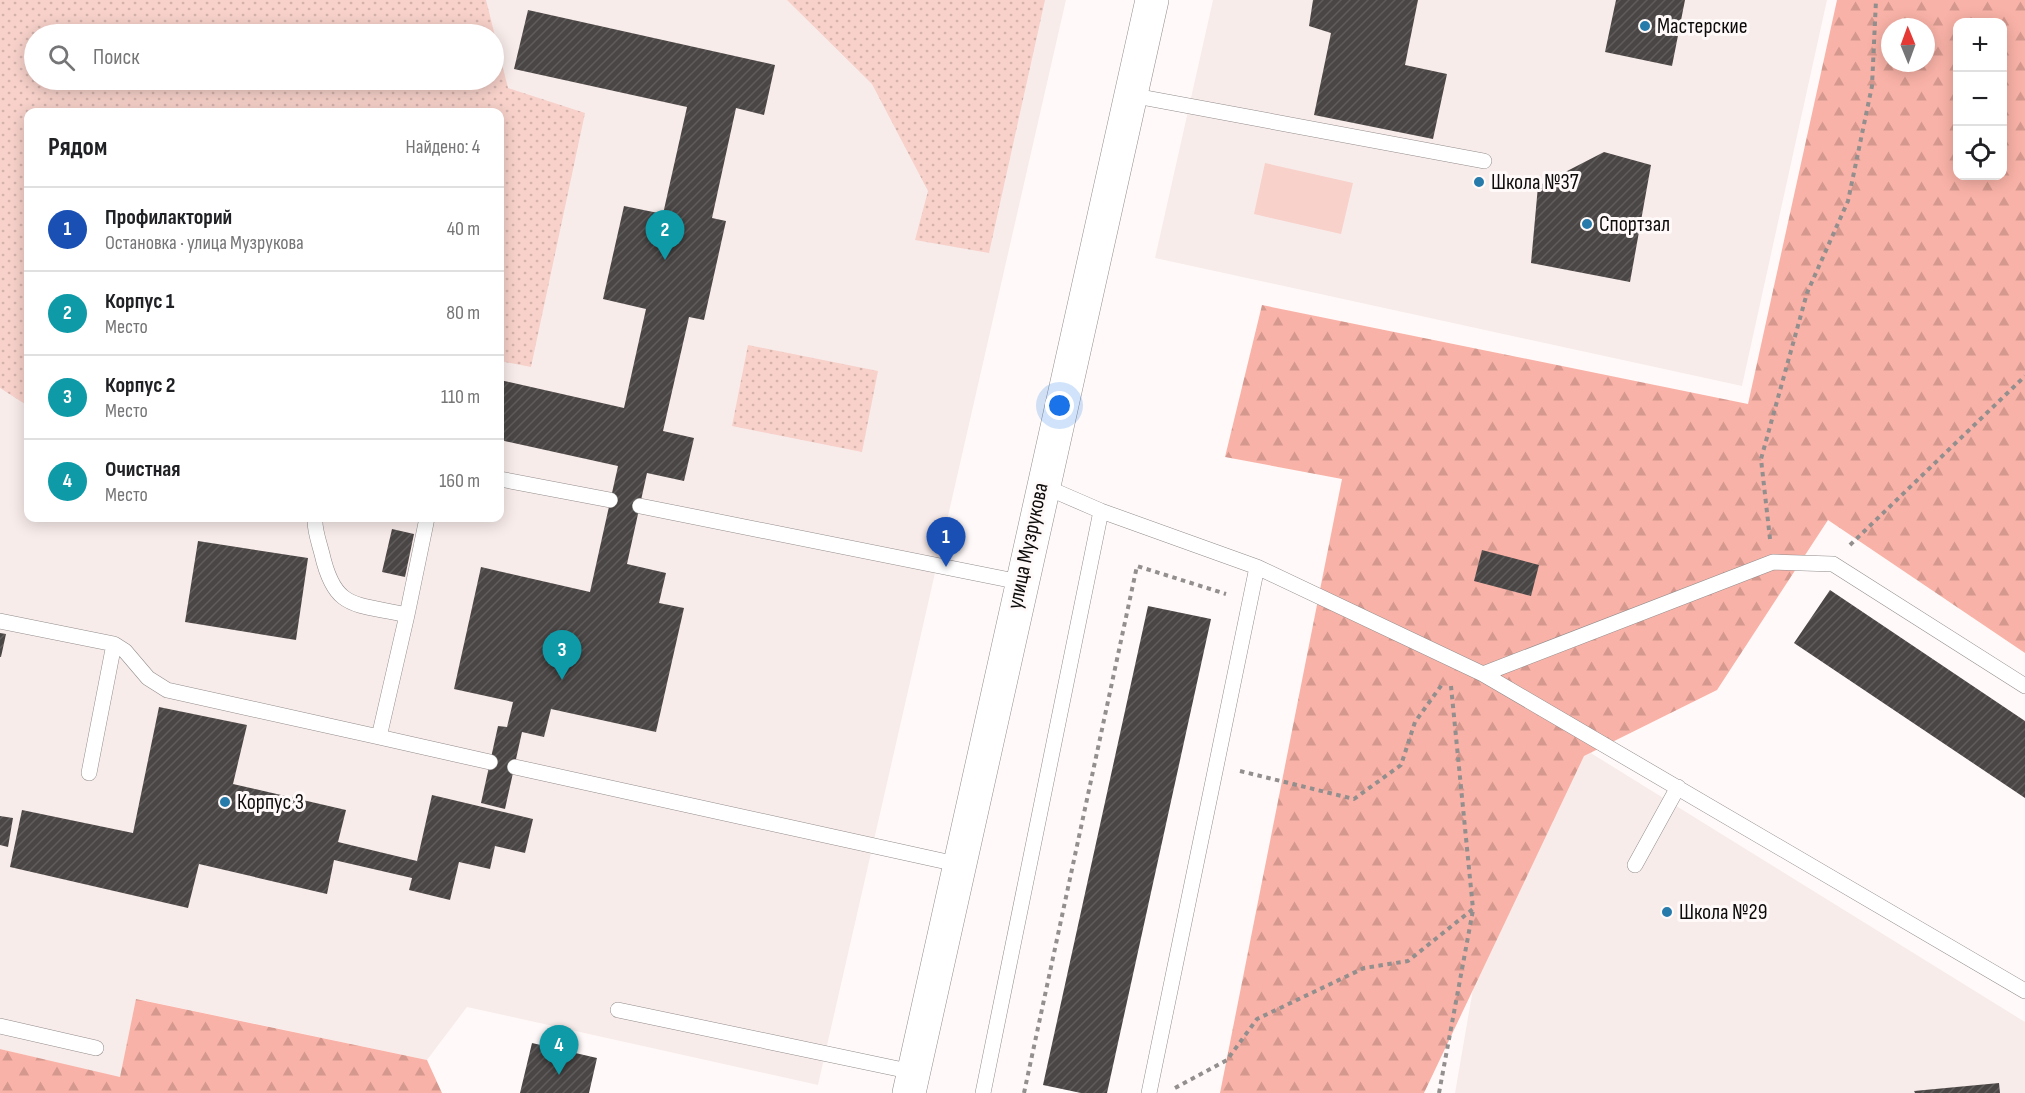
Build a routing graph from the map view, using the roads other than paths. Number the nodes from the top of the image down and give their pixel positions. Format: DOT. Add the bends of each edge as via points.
graph roads {
  1 [pos="1152,0"];
  2 [pos="1130,95"];
  3 [pos="1484,160"];
  4 [pos="504,480"];
  5 [pos="1041,486"];
  6 [pos="610,500"];
  7 [pos="640,506"];
  8 [pos="1101,511"];
  9 [pos="316,522"];
  10 [pos="426,522"];
  11 [pos="1257,567"];
  12 [pos="1020,582"];
  13 [pos="407,615"];
  14 [pos="0,621"];
  15 [pos="114,644"];
  16 [pos="1483,674"];
  17 [pos="2025,686"];
  18 [pos="379,737"];
  19 [pos="490,762"];
  20 [pos="514,767"];
  21 [pos="89,773"];
  22 [pos="1678,786"];
  23 [pos="961,865"];
  24 [pos="1635,865"];
  25 [pos="2025,991"];
  26 [pos="618,1010"];
  27 [pos="0,1026"];
  28 [pos="96,1048"];
  29 [pos="911,1083"];
  30 [pos="983,1093"];
  31 [pos="1149,1093"];
  1 -- 2 [label="street, улица Музрукова"];
  2 -- 3 [label="lane"];
  2 -- 5 [label="street, улица Музрукова"];
  4 -- 6 [label="lane"];
  5 -- 8 [label="lane"];
  5 -- 12 [label="street, улица Музрукова"];
  7 -- 12 [label="lane"];
  8 -- 11 [label="lane"];
  8 -- 30 [label="lane"];
  9 -- 13 [label="lane" via="327,577 334,591 345,600"];
  10 -- 13 [label="lane"];
  11 -- 16 [label="lane"];
  11 -- 31 [label="lane"];
  12 -- 23 [label="street, улица Музрукова"];
  13 -- 18 [label="lane"];
  14 -- 15 [label="lane"];
  15 -- 18 [label="lane" via="148,678 167,690"];
  15 -- 21 [label="lane"];
  16 -- 17 [label="lane" via="1773,562 1833,564"];
  16 -- 22 [label="lane"];
  18 -- 19 [label="lane"];
  20 -- 23 [label="lane"];
  22 -- 24 [label="lane"];
  22 -- 25 [label="lane"];
  23 -- 29 [label="street, улица Музрукова"];
  26 -- 29 [label="lane"];
  27 -- 28 [label="lane"];
}
